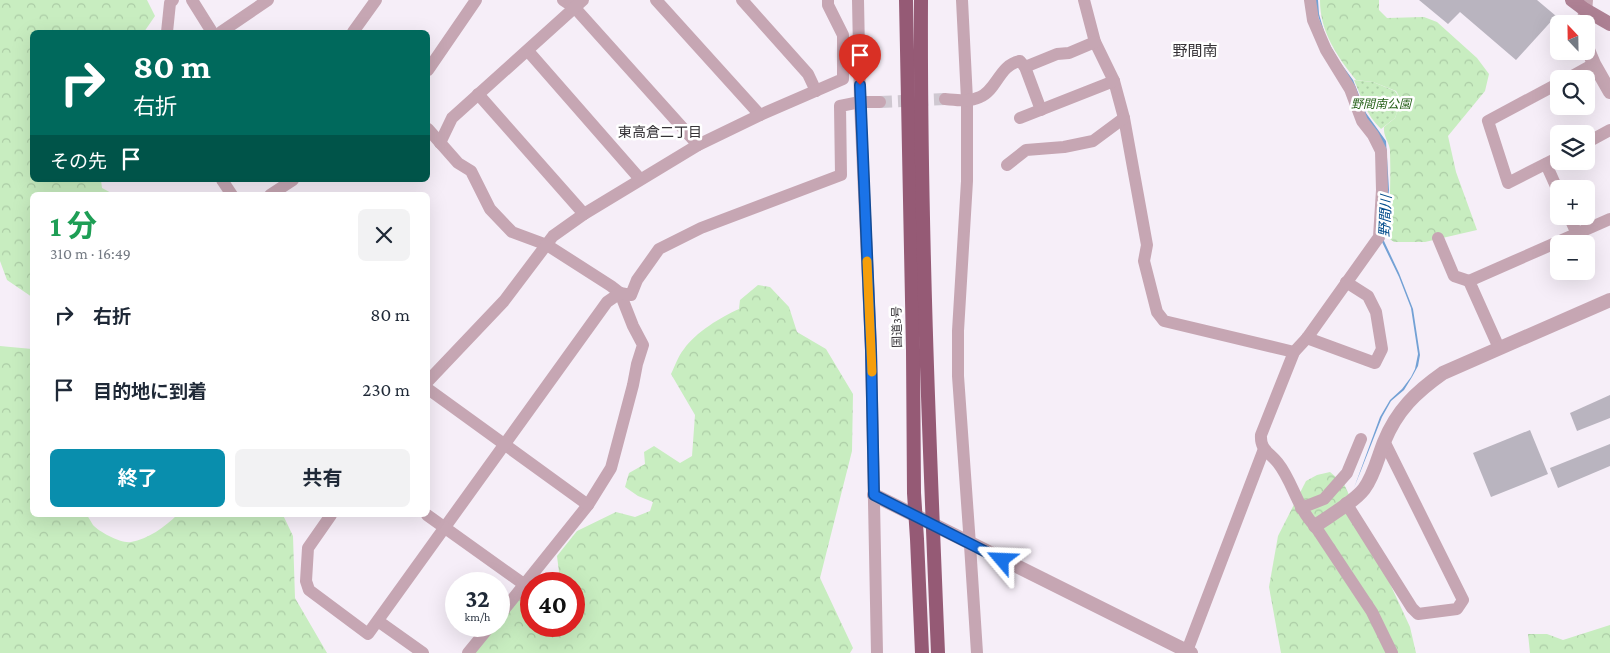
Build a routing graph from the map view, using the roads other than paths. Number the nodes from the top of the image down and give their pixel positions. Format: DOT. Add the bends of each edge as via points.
graph roads {
  1 [pos="173,0"];
  2 [pos="192,0"];
  3 [pos="268,0"];
  4 [pos="376,0"];
  5 [pos="476,0"];
  6 [pos="562,0"];
  7 [pos="656,0"];
  8 [pos="742,0"];
  9 [pos="828,0"];
  10 [pos="858,0"];
  11 [pos="906,0"];
  12 [pos="921,0"];
  13 [pos="962,0"];
  14 [pos="1084,0"];
  15 [pos="1310,0"];
  16 [pos="1572,0"];
  17 [pos="579,4"];
  18 [pos="1585,4"];
  19 [pos="1610,24"];
  20 [pos="167,30"];
  21 [pos="211,30"];
  22 [pos="224,30"];
  23 [pos="354,30"];
  24 [pos="1095,42"];
  25 [pos="528,51"];
  26 [pos="1592,60"];
  27 [pos="1594,64"];
  28 [pos="430,67"];
  29 [pos="1025,68"];
  30 [pos="1583,70"];
  31 [pos="1114,81"];
  32 [pos="1550,88"];
  33 [pos="816,91"];
  34 [pos="1610,92"];
  35 [pos="478,94"];
  36 [pos="945,99"];
  37 [pos="967,100"];
  38 [pos="860,102"];
  39 [pos="880,102"];
  40 [pos="1041,110"];
  41 [pos="760,115"];
  42 [pos="1020,118"];
  43 [pos="1124,118"];
  44 [pos="1610,130"];
  45 [pos="430,131"];
  46 [pos="1595,138"];
  47 [pos="440,143"];
  48 [pos="698,145"];
  49 [pos="1550,162"];
  50 [pos="1006,164"];
  51 [pos="1546,164"];
  52 [pos="640,179"];
  53 [pos="1553,180"];
  54 [pos="290,182"];
  55 [pos="275,192"];
  56 [pos="584,214"];
  57 [pos="1610,219"];
  58 [pos="1573,225"];
  59 [pos="1577,234"];
  60 [pos="1438,238"];
  61 [pos="547,245"];
  62 [pos="1469,281"];
  63 [pos="1346,282"];
  64 [pos="620,293"];
  65 [pos="1610,300"];
  66 [pos="1307,338"];
  67 [pos="1499,348"];
  68 [pos="1294,352"];
  69 [pos="430,379"];
  70 [pos="430,390"];
  71 [pos="1361,439"];
  72 [pos="1384,441"];
  73 [pos="505,444"];
  74 [pos="1264,449"];
  75 [pos="874,495"];
  76 [pos="1346,504"];
  77 [pos="588,505"];
  78 [pos="1301,508"];
  79 [pos="330,517"];
  80 [pos="430,517"];
  81 [pos="1315,526"];
  82 [pos="444,528"];
  83 [pos="970,545"];
  84 [pos="535,572"];
  85 [pos="520,581"];
  86 [pos="520,591"];
  87 [pos="510,603"];
  88 [pos="378,621"];
  89 [pos="481,637"];
  90 [pos="1181,650"];
  91 [pos="423,653"];
  92 [pos="468,653"];
  93 [pos="877,653"];
  94 [pos="922,653"];
  95 [pos="938,653"];
  96 [pos="977,653"];
  97 [pos="1392,653"];
  1 -- 20 [label="street"];
  2 -- 21 [label="street"];
  3 -- 22 [label="street"];
  4 -- 23 [label="street"];
  5 -- 28 [label="street"];
  6 -- 17 [label="street"];
  7 -- 41 [label="street"];
  8 -- 33 [label="street" via="808,74"];
  9 -- 33 [label="street" via="843,35 843,79"];
  10 -- 38 [label="street"];
  11 -- 94 [label="highway, 国道3号" via="914,493"];
  12 -- 95 [label="highway" via="929,430"];
  13 -- 37 [label="street"];
  14 -- 24 [label="street"];
  15 -- 63 [label="street" via="1313,20 1326,50 1350,89 1362,122 1381,151 1379,237"];
  16 -- 18 [label="main road"];
  17 -- 25 [label="street"];
  17 -- 48 [label="street"];
  18 -- 19 [label="main road"];
  24 -- 29 [label="street"];
  24 -- 31 [label="street"];
  25 -- 35 [label="street"];
  25 -- 52 [label="street"];
  26 -- 27 [label="street"];
  27 -- 30 [label="street"];
  27 -- 34 [label="street"];
  29 -- 37 [label="street" via="1020,61 1013,62 982,97"];
  29 -- 40 [label="street"];
  31 -- 40 [label="street"];
  31 -- 43 [label="street"];
  32 -- 51 [label="street" via="1488,121 1508,184"];
  33 -- 41 [label="street"];
  35 -- 47 [label="street" via="452,118"];
  35 -- 56 [label="street"];
  36 -- 37 [label="street"];
  37 -- 83 [label="street" via="967,181 958,376"];
  38 -- 39 [label="street"];
  38 -- 64 [label="street" via="840,106 841,175 701,228 658,249 631,295"];
  38 -- 75 [label="street"];
  40 -- 42 [label="street"];
  41 -- 48 [label="street"];
  43 -- 50 [label="street" via="1093,141 1026,150"];
  43 -- 68 [label="street" via="1147,245 1144,262 1159,317 1164,321"];
  44 -- 46 [label="street"];
  45 -- 47 [label="street"];
  47 -- 61 [label="street" via="458,163 471,171 490,210 512,232"];
  48 -- 52 [label="street"];
  49 -- 51 [label="street"];
  51 -- 53 [label="street"];
  52 -- 56 [label="street"];
  54 -- 55 [label="street"];
  56 -- 61 [label="street" via="553,236"];
  57 -- 59 [label="street"];
  58 -- 59 [label="street"];
  59 -- 62 [label="street"];
  60 -- 62 [label="street" via="1454,276"];
  61 -- 64 [label="street"];
  61 -- 69 [label="street" via="504,302"];
  62 -- 67 [label="street"];
  63 -- 66 [label="street"];
  63 -- 66 [label="street" via="1368,296 1376,312 1382,349 1375,363"];
  64 -- 73 [label="street" via="607,302"];
  64 -- 77 [label="street" via="643,345 611,468"];
  65 -- 67 [label="street"];
  66 -- 68 [label="street"];
  67 -- 72 [label="street" via="1443,373 1422,388 1403,408"];
  68 -- 74 [label="street" via="1261,435 1260,443"];
  70 -- 73 [label="street"];
  71 -- 78 [label="street" via="1347,473 1324,499"];
  72 -- 76 [label="street" via="1363,490"];
  72 -- 76 [label="street" via="1463,600 1456,610 1418,614"];
  73 -- 77 [label="street"];
  73 -- 82 [label="street"];
  74 -- 78 [label="street" via="1282,468"];
  74 -- 90 [label="street"];
  75 -- 83 [label="street"];
  75 -- 93 [label="street"];
  76 -- 81 [label="street"];
  77 -- 84 [label="street"];
  78 -- 81 [label="street"];
  79 -- 88 [label="street" via="308,548 306,581 309,590 368,634"];
  80 -- 82 [label="street"];
  81 -- 97 [label="street" via="1372,612"];
  82 -- 85 [label="street"];
  82 -- 88 [label="street"];
  83 -- 90 [label="street"];
  83 -- 96 [label="street"];
  86 -- 87 [label="street"];
  88 -- 91 [label="street"];
  89 -- 92 [label="street"];
}
